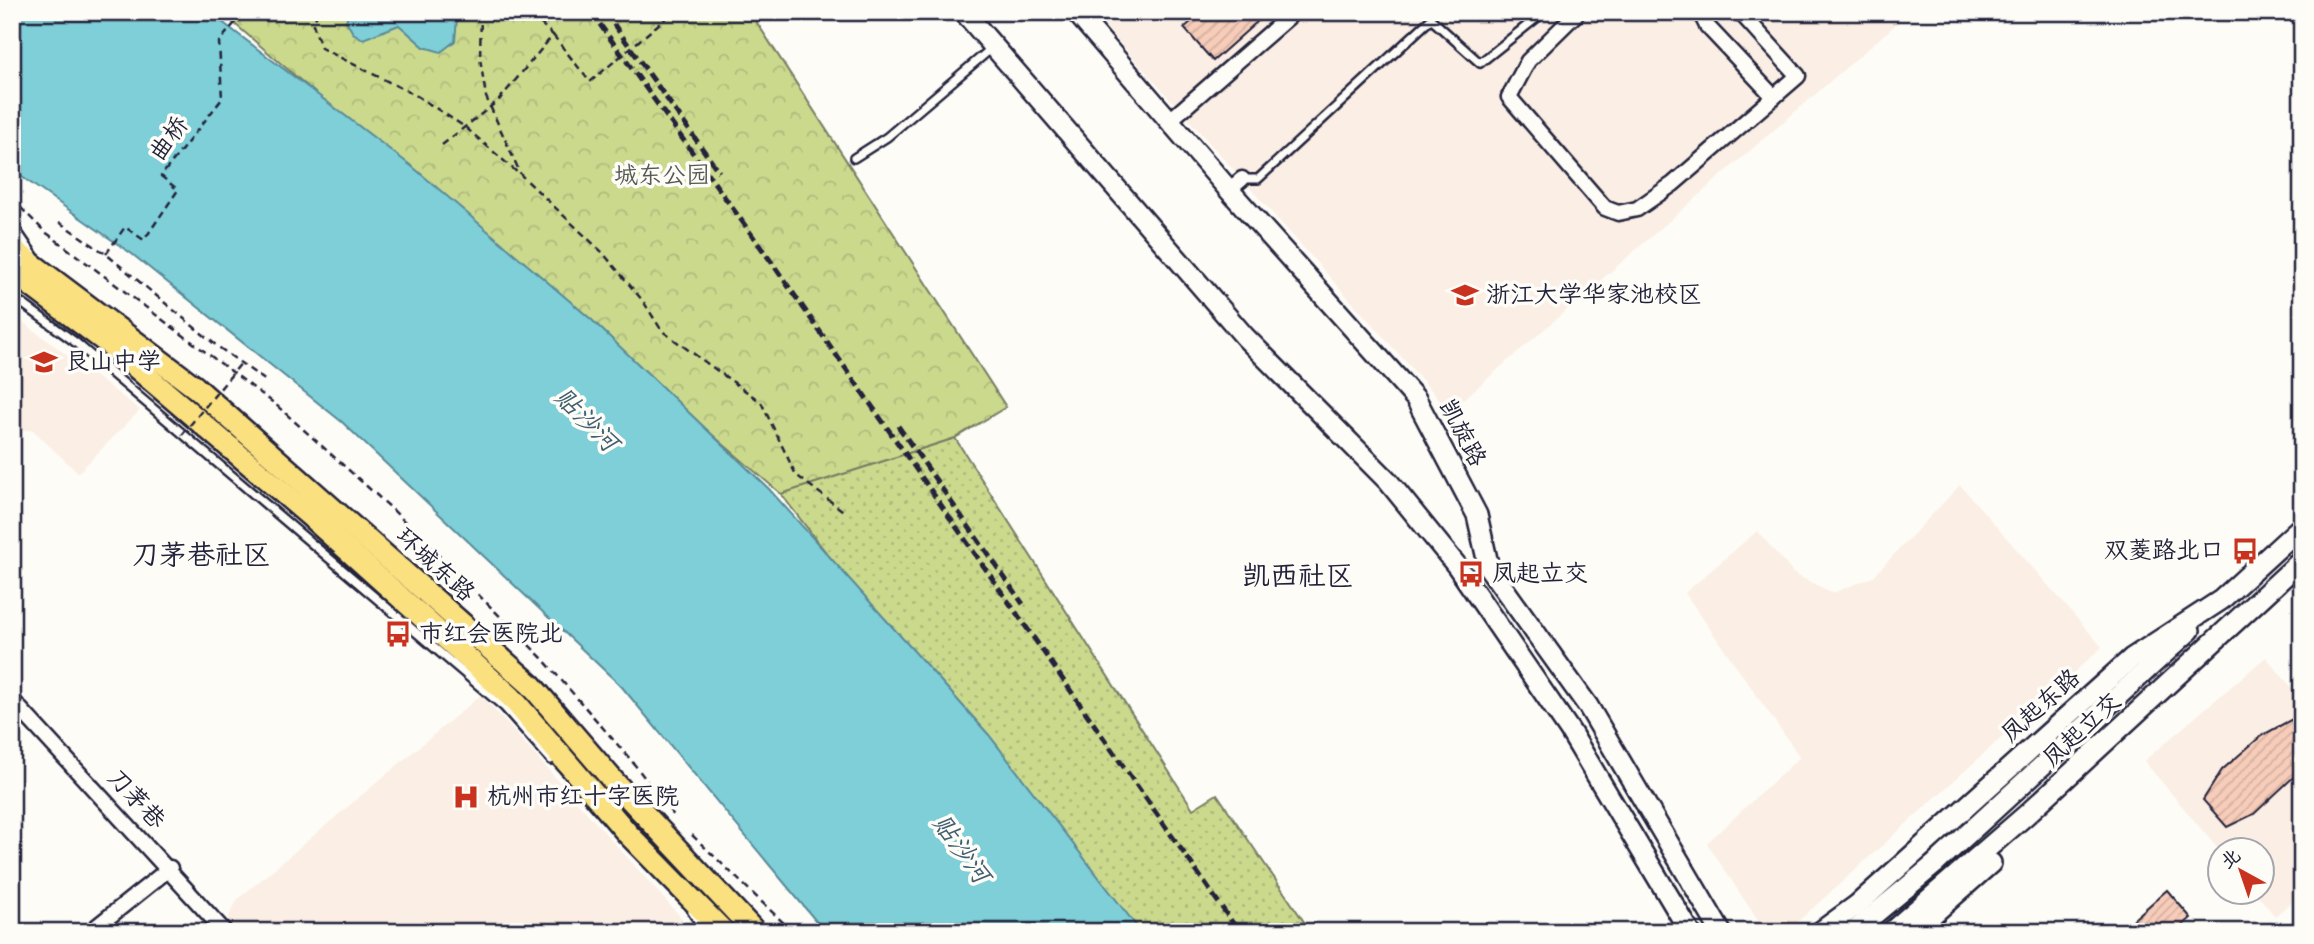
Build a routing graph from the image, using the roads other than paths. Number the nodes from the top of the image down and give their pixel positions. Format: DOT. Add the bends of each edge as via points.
graph roads {
  1 [pos="964,12"];
  2 [pos="1076,12"];
  3 [pos="1294,12"];
  4 [pos="1544,12"];
  5 [pos="1578,12"];
  6 [pos="1700,12"];
  7 [pos="1740,12"];
  8 [pos="994,47"];
  9 [pos="1774,97"];
  10 [pos="1169,121"];
  11 [pos="854,158"];
  12 [pos="1235,185"];
  13 [pos="12,224"];
  14 [pos="12,236"];
  15 [pos="12,249"];
  16 [pos="12,271"];
  17 [pos="46,274"];
  18 [pos="12,296"];
  19 [pos="2302,526"];
  20 [pos="2302,562"];
  21 [pos="2221,600"];
  22 [pos="12,700"];
  23 [pos="555,765"];
  24 [pos="564,774"];
  25 [pos="658,864"];
  26 [pos="170,868"];
  27 [pos="90,932"];
  28 [pos="225,932"];
  29 [pos="706,932"];
  30 [pos="724,932"];
  31 [pos="755,932"];
  32 [pos="1689,932"];
  33 [pos="1721,932"];
  34 [pos="1820,932"];
  35 [pos="1853,932"];
  36 [pos="1891,932"];
  37 [pos="1913,932"];
  1 -- 8 [label="main road"];
  2 -- 10 [label="main road, 凯旋路"];
  3 -- 10 [label="street"];
  4 -- 12 [label="lane" via="1480,62 1431,19 1258,178"];
  5 -- 9 [label="street" via="1528,61 1509,97 1605,208 1618,213 1637,209"];
  6 -- 9 [label="street" via="1707,26"];
  7 -- 9 [label="street" via="1798,76"];
  8 -- 11 [label="lane" via="887,137"];
  8 -- 32 [label="main road" via="1245,337 1388,481 1457,566 1570,731"];
  10 -- 12 [label="main road, 凯旋路"];
  12 -- 33 [label="main road, 凯旋路" via="1416,399 1477,515 1489,568 1588,706"];
  13 -- 17 [label="lane, 环城东路"];
  14 -- 17 [label="main road"];
  15 -- 17 [label="main road, 环城东路"];
  16 -- 25 [label="main road, 环城东路" via="109,344 511,697"];
  17 -- 31 [label="main road, 环城东路" via="195,387 531,685 616,784"];
  18 -- 23 [label="lane" via="75,342 504,707"];
  19 -- 21 [label="main road, 凤起东路"];
  20 -- 36 [label="main road, 凤起立交" via="2026,816"];
  20 -- 37 [label="main road" via="2179,690"];
  21 -- 34 [label="main road, 凤起东路" via="2132,658 1857,905"];
  21 -- 35 [label="main road, 凤起立交" via="1935,864"];
  22 -- 26 [label="street, 刀茅巷"];
  24 -- 25 [label="lane, 环城东路"];
  25 -- 29 [label="lane, 环城东路"];
  25 -- 30 [label="main road, 环城东路"];
  26 -- 27 [label="street"];
  26 -- 28 [label="street, 刀茅巷"];
}
